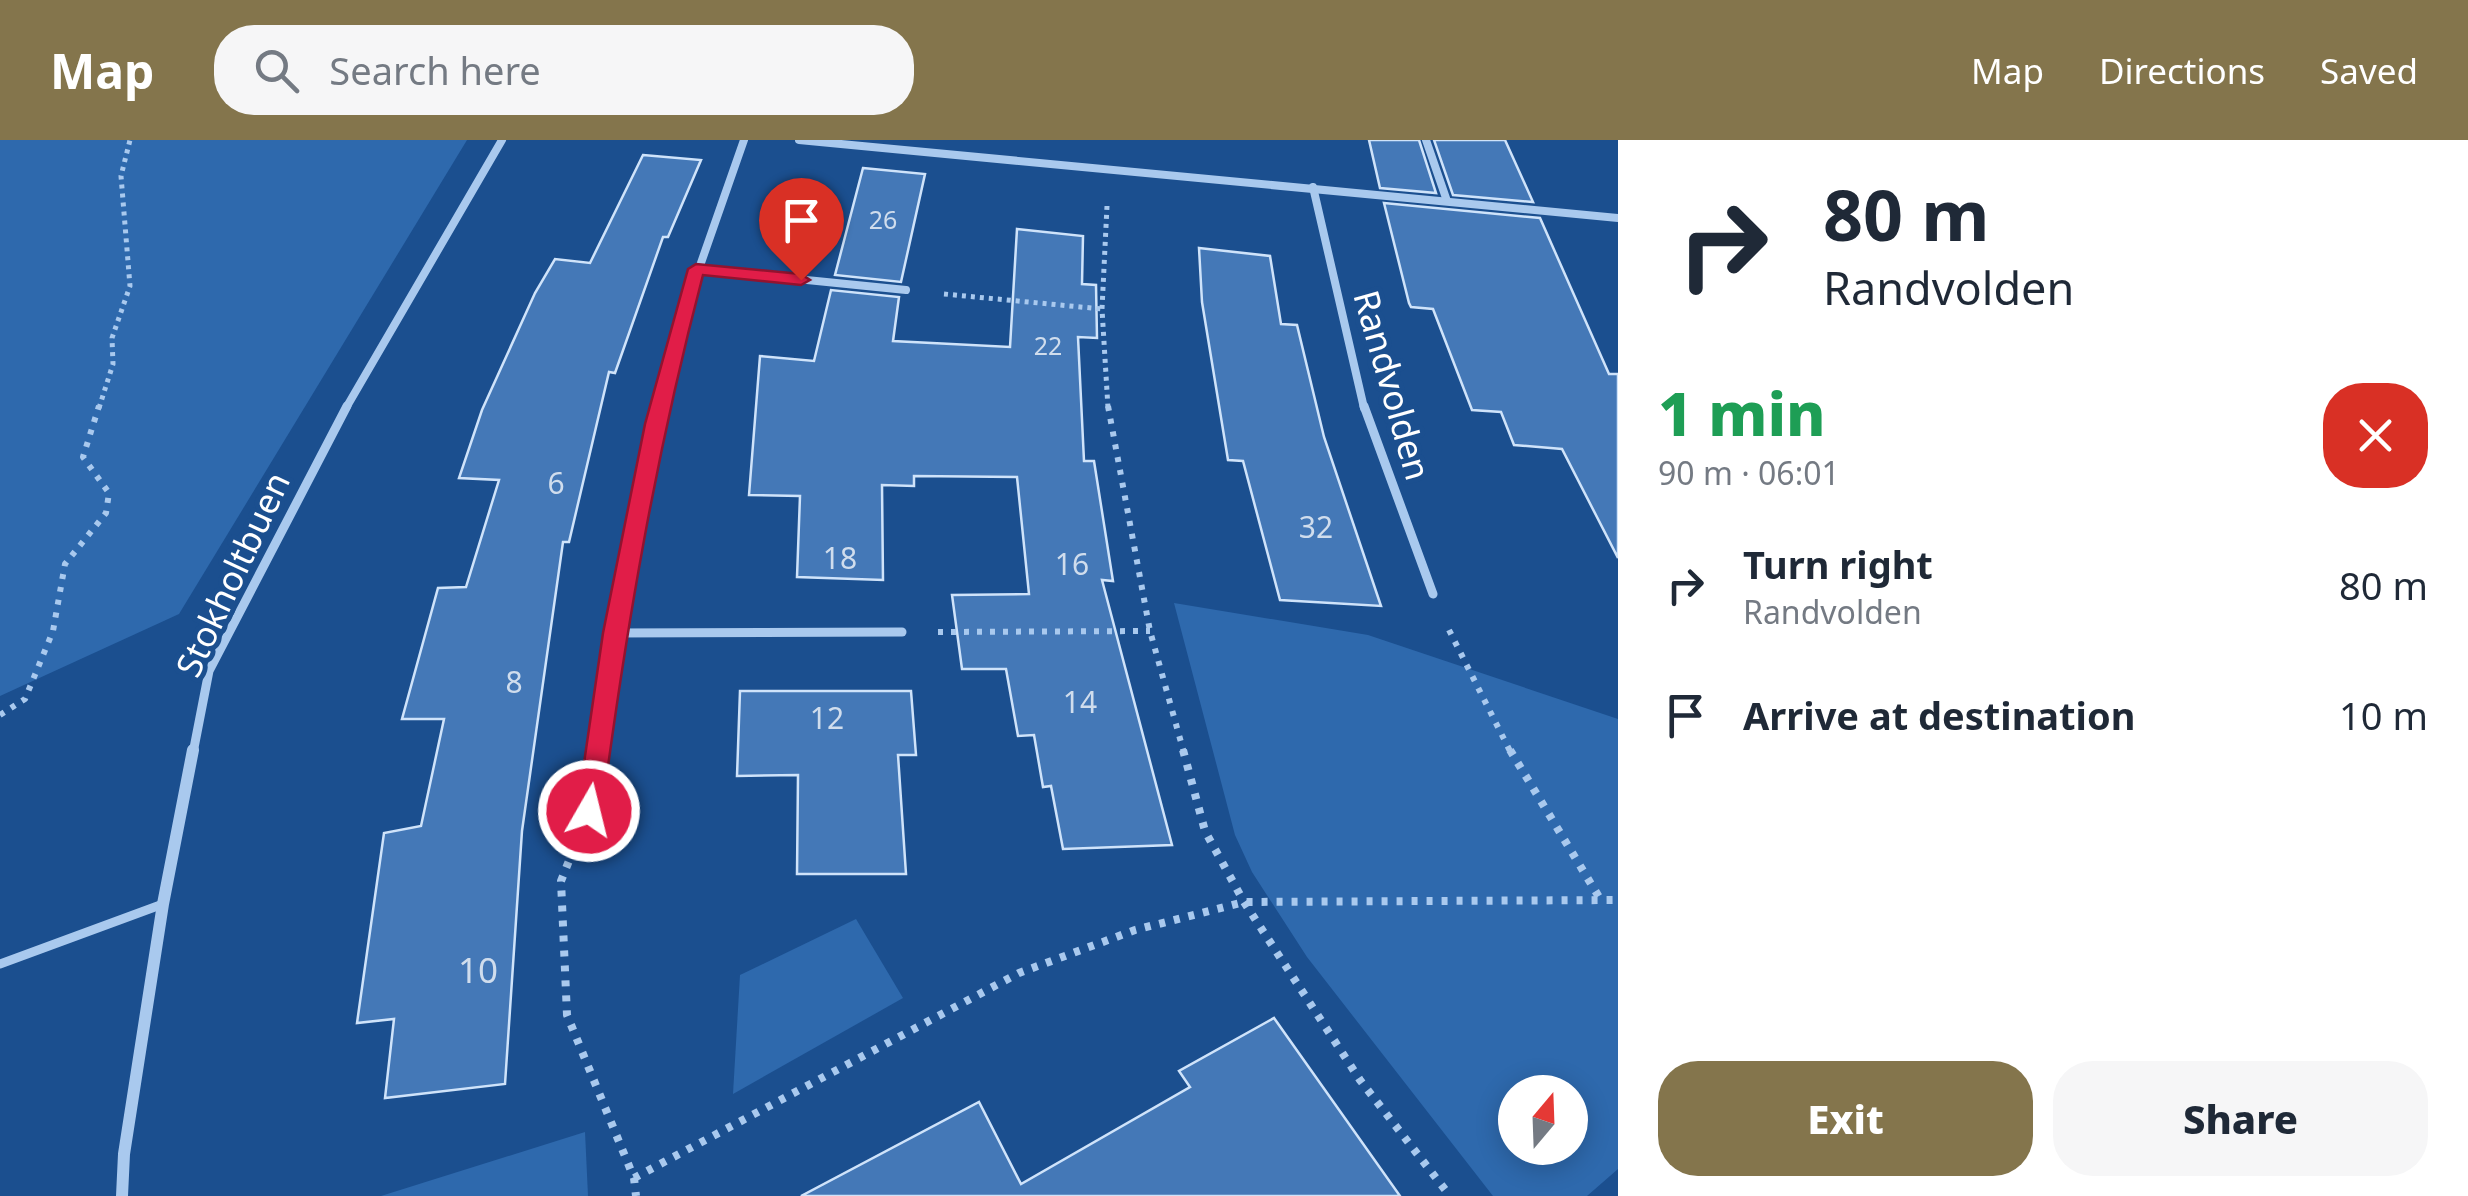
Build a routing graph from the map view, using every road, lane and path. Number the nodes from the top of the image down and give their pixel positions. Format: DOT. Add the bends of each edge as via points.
graph roads {
  1 [pos="130,140"];
  2 [pos="502,140"];
  3 [pos="744,140"];
  4 [pos="799,140"];
  5 [pos="917,140"];
  6 [pos="1426,140"];
  7 [pos="914,151"];
  8 [pos="1108,170"];
  9 [pos="1314,187"];
  10 [pos="1447,202"];
  11 [pos="1618,218"];
  12 [pos="696,269"];
  13 [pos="906,290"];
  14 [pos="1102,309"];
  15 [pos="1433,594"];
  16 [pos="1150,631"];
  17 [pos="902,632"];
  18 [pos="614,633"];
  19 [pos="0,716"];
  20 [pos="589,811"];
  21 [pos="1600,898"];
  22 [pos="1618,900"];
  23 [pos="1244,902"];
  24 [pos="163,904"];
  25 [pos="0,964"];
  26 [pos="634,1178"];
  27 [pos="122,1196"];
  28 [pos="636,1196"];
  29 [pos="1450,1196"];
  1 -- 19 [label="path" via="121,176 130,286 83,457 109,493 106,513 66,564 52,630 25,699"];
  2 -- 24 [label="street, Stokholtbuen" via="333,430 209,670"];
  3 -- 12 [label="street"];
  4 -- 7 [label="street"];
  5 -- 7 [label="street"];
  6 -- 10 [label="street"];
  7 -- 8 [label="street"];
  8 -- 9 [label="street"];
  8 -- 14 [label="path"];
  9 -- 10 [label="street"];
  9 -- 15 [label="street, Randvolden" via="1367,422"];
  10 -- 11 [label="street"];
  12 -- 13 [label="street"];
  12 -- 18 [label="street" via="654,424"];
  13 -- 14 [label="path"];
  14 -- 16 [label="path" via="1110,433"];
  15 -- 21 [label="path" via="1492,721"];
  16 -- 17 [label="path"];
  16 -- 23 [label="path" via="1205,831"];
  17 -- 18 [label="street"];
  18 -- 20 [label="street"];
  20 -- 26 [label="path" via="561,881 568,1015"];
  21 -- 22 [label="path"];
  21 -- 23 [label="path"];
  23 -- 26 [label="path" via="1135,930 1020,973"];
  23 -- 29 [label="path" via="1360,1080"];
  24 -- 25 [label="lane"];
  24 -- 27 [label="street, Stokholtbuen"];
  26 -- 28 [label="path"];
}
